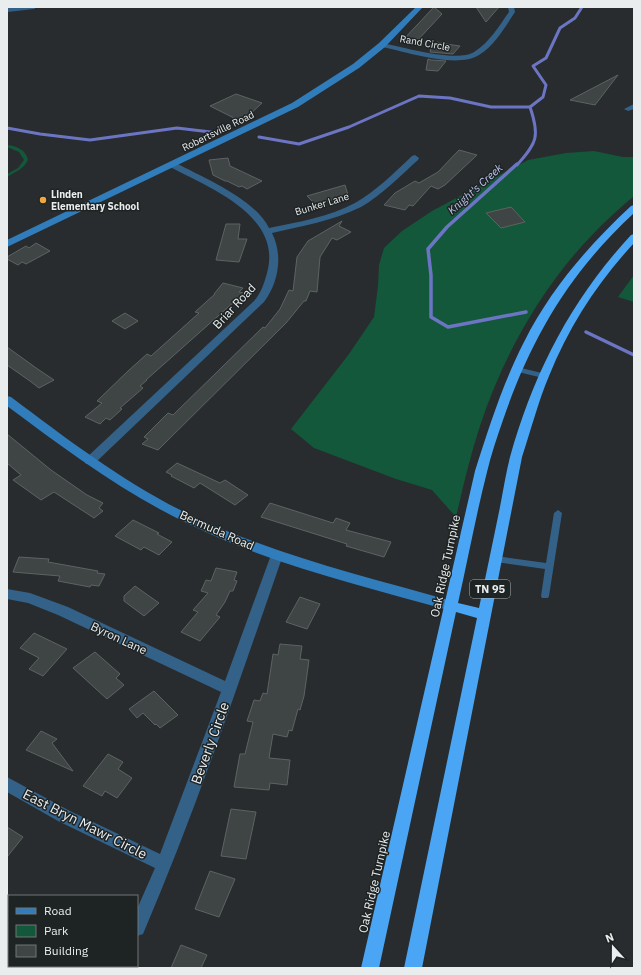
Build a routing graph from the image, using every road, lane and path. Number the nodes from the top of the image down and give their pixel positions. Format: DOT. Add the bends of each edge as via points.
graph roads {
  1 [pos="34,7"];
  2 [pos="420,7"];
  3 [pos="511,7"];
  4 [pos="7,10"];
  5 [pos="382,46"];
  6 [pos="415,158"];
  7 [pos="173,165"];
  8 [pos="633,210"];
  9 [pos="268,231"];
  10 [pos="634,237"];
  11 [pos="7,244"];
  12 [pos="517,369"];
  13 [pos="543,376"];
  14 [pos="7,400"];
  15 [pos="90,461"];
  16 [pos="558,513"];
  17 [pos="277,555"];
  18 [pos="496,559"];
  19 [pos="550,567"];
  20 [pos="7,594"];
  21 [pos="545,596"];
  22 [pos="452,606"];
  23 [pos="484,615"];
  24 [pos="229,690"];
  25 [pos="7,784"];
  26 [pos="164,864"];
  27 [pos="138,926"];
  28 [pos="370,968"];
  29 [pos="414,968"];
  1 -- 4 [label="street"];
  2 -- 5 [label="street, Robertsville Road"];
  3 -- 5 [label="street, Rand Circle" via="512,12 508,18 478,53 470,56 442,57"];
  5 -- 7 [label="street, Robertsville Road" via="341,77 295,105"];
  6 -- 9 [label="street, Bunker Lane" via="358,204 324,217"];
  7 -- 9 [label="street, Briar Road" via="248,208"];
  7 -- 11 [label="street, Robertsville Road"];
  8 -- 12 [label="highway, Oak Ridge Turnpike / TN 95" via="578,267 534,334"];
  9 -- 15 [label="street, Briar Road" via="273,249 273,272 265,293 246,315"];
  10 -- 13 [label="highway, TN 95" via="620,251 583,301"];
  12 -- 13 [label="lane"];
  12 -- 22 [label="highway, Oak Ridge Turnpike / TN 95" via="498,416 481,471"];
  13 -- 18 [label="highway, TN 95" via="516,457"];
  14 -- 15 [label="street, Bermuda Road"];
  15 -- 17 [label="street, Bermuda Road" via="160,505"];
  16 -- 19 [label="lane"];
  17 -- 22 [label="street, Bermuda Road"];
  17 -- 24 [label="street, Beverly Circle"];
  18 -- 19 [label="lane"];
  18 -- 23 [label="highway, TN 95"];
  19 -- 21 [label="lane"];
  20 -- 24 [label="street, Byron Lane" via="30,598 63,611"];
  22 -- 23 [label="highway"];
  22 -- 28 [label="highway, Oak Ridge Turnpike / TN 95"];
  23 -- 29 [label="highway, TN 95"];
  24 -- 26 [label="street, Beverly Circle"];
  25 -- 26 [label="street, East Bryn Mawr Circle" via="64,816"];
  26 -- 27 [label="street, Beverly Circle"];
}
